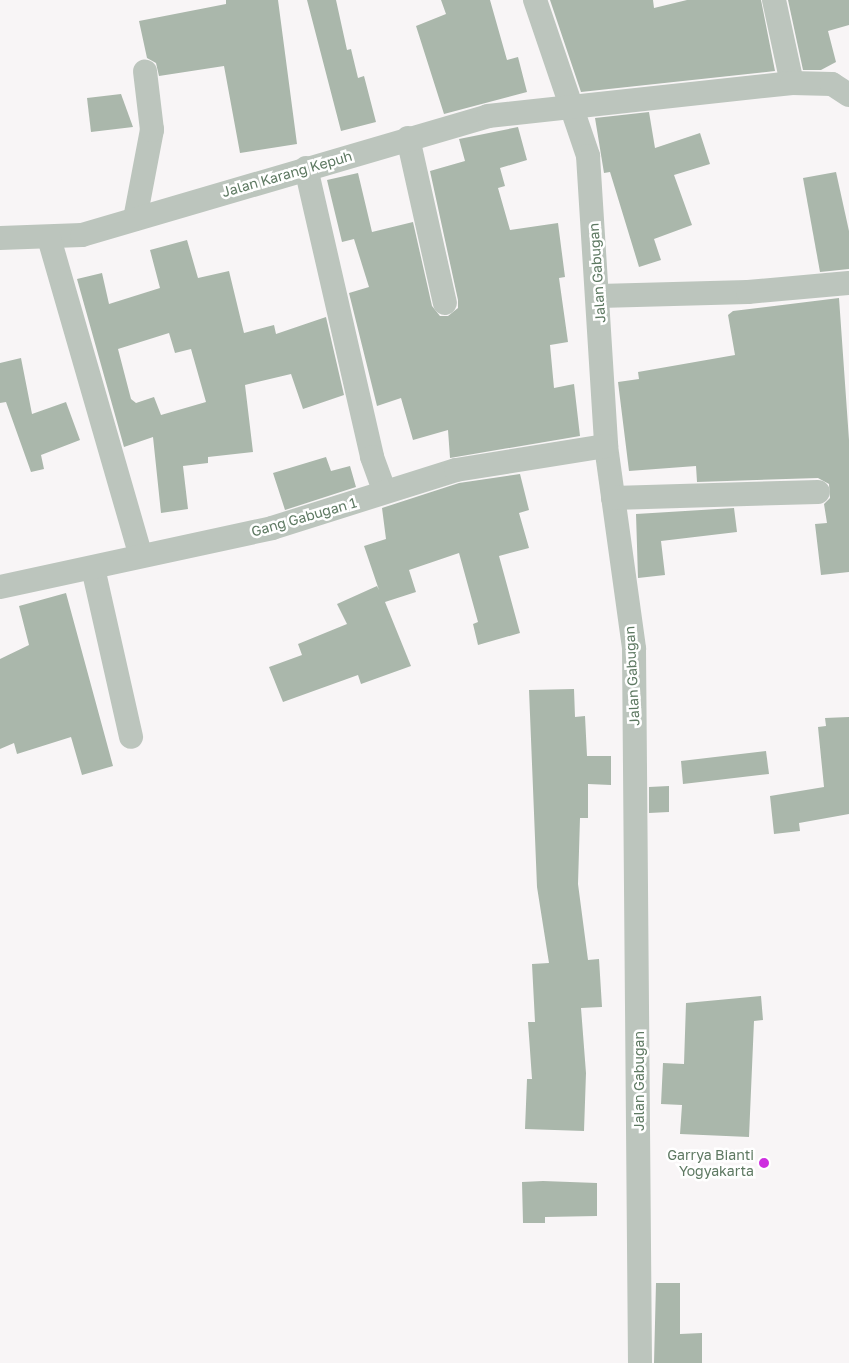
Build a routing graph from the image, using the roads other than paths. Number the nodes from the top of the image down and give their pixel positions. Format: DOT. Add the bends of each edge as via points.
graph roads {
  1 [pos="535,0"];
  2 [pos="774,0"];
  3 [pos="145,71"];
  4 [pos="792,84"];
  5 [pos="849,95"];
  6 [pos="574,106"];
  7 [pos="408,138"];
  8 [pos="306,168"];
  9 [pos="135,219"];
  10 [pos="0,238"];
  11 [pos="49,238"];
  12 [pos="849,283"];
  13 [pos="599,296"];
  14 [pos="445,304"];
  15 [pos="606,446"];
  16 [pos="384,490"];
  17 [pos="818,492"];
  18 [pos="613,498"];
  19 [pos="141,556"];
  20 [pos="92,568"];
  21 [pos="0,587"];
  22 [pos="131,737"];
  23 [pos="640,1363"];
  1 -- 6 [label="street, Jalan Gabugan"];
  2 -- 4 [label="street"];
  3 -- 9 [label="street" via="152,130"];
  4 -- 5 [label="street, Jalan Karang Kepuh" via="832,84"];
  4 -- 6 [label="street, Jalan Karang Kepuh"];
  6 -- 7 [label="street, Jalan Karang Kepuh" via="488,116"];
  6 -- 13 [label="street, Jalan Gabugan" via="588,156"];
  7 -- 8 [label="street, Jalan Karang Kepuh"];
  7 -- 14 [label="street"];
  8 -- 9 [label="street, Jalan Karang Kepuh"];
  8 -- 16 [label="street" via="372,457"];
  9 -- 11 [label="street, Jalan Karang Kepuh" via="82,235"];
  10 -- 11 [label="street, Jalan Karang Kepuh"];
  11 -- 19 [label="street"];
  12 -- 13 [label="street" via="748,292"];
  13 -- 15 [label="street, Jalan Gabugan"];
  15 -- 16 [label="street, Gang Gabugan 1" via="456,470"];
  15 -- 18 [label="street, Jalan Gabugan"];
  16 -- 19 [label="street, Gang Gabugan 1" via="272,528"];
  17 -- 18 [label="street"];
  18 -- 23 [label="street, Jalan Gabugan" via="634,649"];
  19 -- 20 [label="street, Gang Gabugan 1"];
  20 -- 21 [label="street, Gang Gabugan 1"];
  20 -- 22 [label="street"];
}
